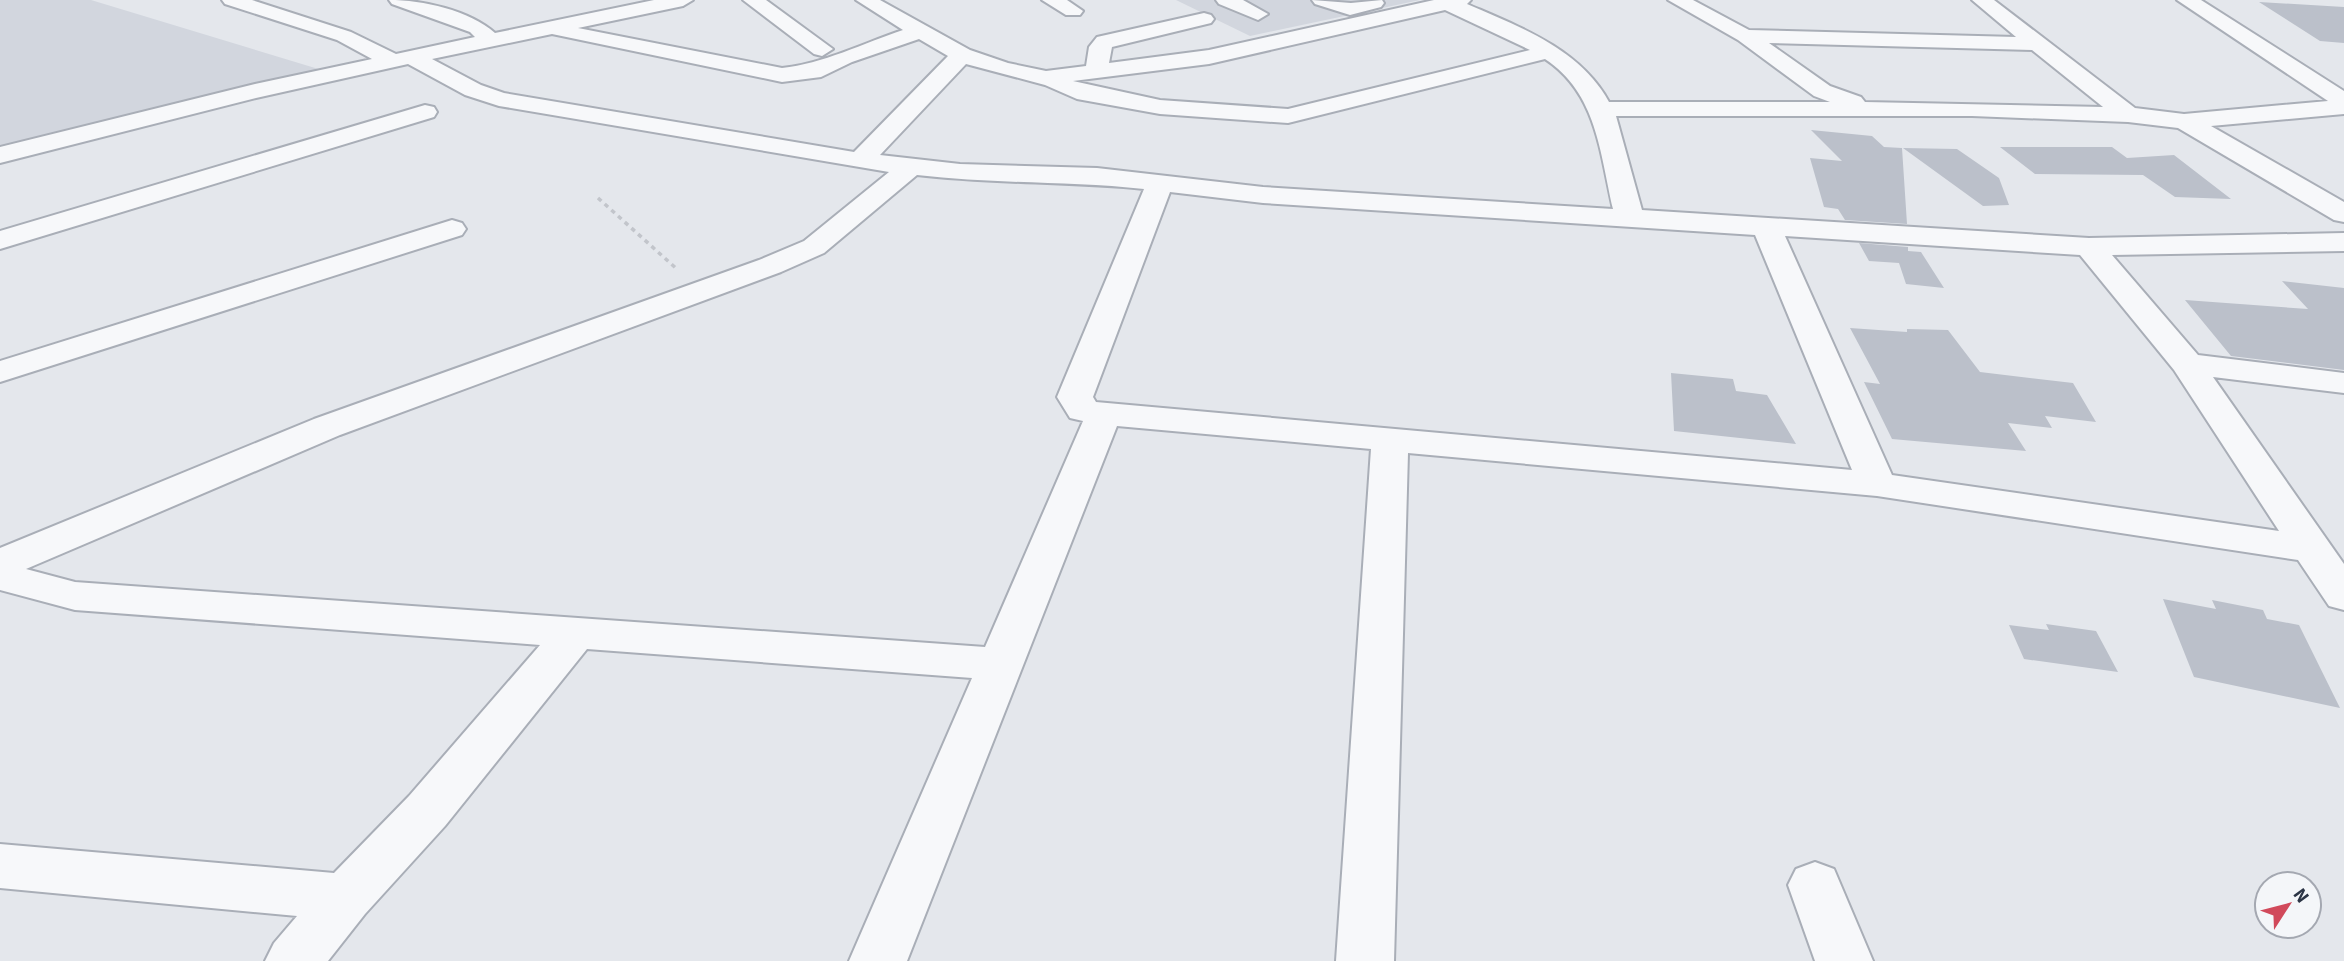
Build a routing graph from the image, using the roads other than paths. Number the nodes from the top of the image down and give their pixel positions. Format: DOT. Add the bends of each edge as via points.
graph roads {
  1 [pos="232,0"];
  2 [pos="399,0"];
  3 [pos="466,0"];
  4 [pos="683,0"];
  5 [pos="752,0"];
  6 [pos="866,0"];
  7 [pos="1052,0"];
  8 [pos="1226,0"];
  9 [pos="1322,0"];
  10 [pos="1678,0"];
  11 [pos="1982,0"];
  12 [pos="2188,0"];
  13 [pos="1379,1"];
  14 [pos="1454,1"];
  15 [pos="623,5"];
  16 [pos="1073,11"];
  17 [pos="1258,14"];
  18 [pos="1204,19"];
  19 [pos="548,29"];
  20 [pos="921,32"];
  21 [pos="484,34"];
  22 [pos="1745,36"];
  23 [pos="2038,44"];
  24 [pos="822,49"];
  25 [pos="1548,52"];
  26 [pos="962,55"];
  27 [pos="402,59"];
  28 [pos="1096,72"];
  29 [pos="1046,78"];
  30 [pos="2344,100"];
  31 [pos="1872,107"];
  32 [pos="2344,107"];
  33 [pos="1602,109"];
  34 [pos="425,112"];
  35 [pos="2128,115"];
  36 [pos="2185,121"];
  37 [pos="0,155"];
  38 [pos="860,161"];
  39 [pos="911,167"];
  40 [pos="1160,183"];
  41 [pos="2344,214"];
  42 [pos="1629,216"];
  43 [pos="1766,227"];
  44 [pos="452,229"];
  45 [pos="0,240"];
  46 [pos="2344,242"];
  47 [pos="2089,247"];
  48 [pos="2188,364"];
  49 [pos="0,372"];
  50 [pos="2344,383"];
  51 [pos="1104,414"];
  52 [pos="1390,441"];
  53 [pos="1877,484"];
  54 [pos="2314,549"];
  55 [pos="0,564"];
  56 [pos="0,576"];
  57 [pos="2344,597"];
  58 [pos="575,634"];
  59 [pos="1002,664"];
  60 [pos="0,866"];
  61 [pos="1815,885"];
  62 [pos="346,897"];
  63 [pos="293,961"];
  64 [pos="878,961"];
  65 [pos="1365,961"];
  66 [pos="1844,961"];
  1 -- 27 [label="street"];
  2 -- 21 [label="street"];
  3 -- 21 [label="street"];
  4 -- 15 [label="street"];
  5 -- 24 [label="street"];
  6 -- 20 [label="street"];
  7 -- 16 [label="street"];
  8 -- 17 [label="street"];
  9 -- 13 [label="street" via="1343,8"];
  10 -- 22 [label="street"];
  11 -- 23 [label="street"];
  12 -- 30 [label="street"];
  14 -- 25 [label="street"];
  14 -- 28 [label="street" via="1209,57"];
  15 -- 19 [label="street"];
  18 -- 28 [label="street" via="1105,42"];
  19 -- 20 [label="street" via="782,75 813,72"];
  19 -- 21 [label="street"];
  20 -- 26 [label="street"];
  21 -- 27 [label="street"];
  22 -- 23 [label="street"];
  22 -- 31 [label="street" via="1822,91"];
  23 -- 35 [label="street"];
  25 -- 29 [label="street" via="1288,116 1160,107 1077,92"];
  25 -- 33 [label="street" via="1582,78"];
  26 -- 29 [label="street"];
  26 -- 38 [label="street"];
  27 -- 37 [label="street"];
  27 -- 38 [label="street" via="499,99"];
  28 -- 29 [label="street"];
  31 -- 33 [label="street"];
  31 -- 35 [label="street"];
  32 -- 36 [label="street"];
  33 -- 42 [label="street"];
  34 -- 45 [label="street"];
  35 -- 36 [label="street"];
  36 -- 41 [label="street"];
  38 -- 39 [label="street"];
  39 -- 40 [label="street"];
  39 -- 55 [label="street" via="814,247 770,267 327,426"];
  40 -- 42 [label="street" via="1263,195"];
  40 -- 51 [label="street" via="1075,397 1083,410"];
  42 -- 43 [label="street"];
  43 -- 47 [label="street"];
  43 -- 53 [label="street"];
  44 -- 49 [label="street"];
  46 -- 47 [label="street"];
  47 -- 48 [label="street"];
  48 -- 50 [label="street"];
  48 -- 54 [label="street"];
  51 -- 52 [label="street"];
  51 -- 59 [label="street"];
  52 -- 53 [label="street"];
  52 -- 65 [label="street"];
  53 -- 54 [label="street"];
  54 -- 57 [label="street"];
  56 -- 58 [label="street" via="75,596"];
  58 -- 59 [label="street"];
  58 -- 62 [label="street" via="426,811"];
  59 -- 64 [label="street"];
  60 -- 62 [label="street"];
  61 -- 66 [label="street"];
  62 -- 63 [label="street"];
}
